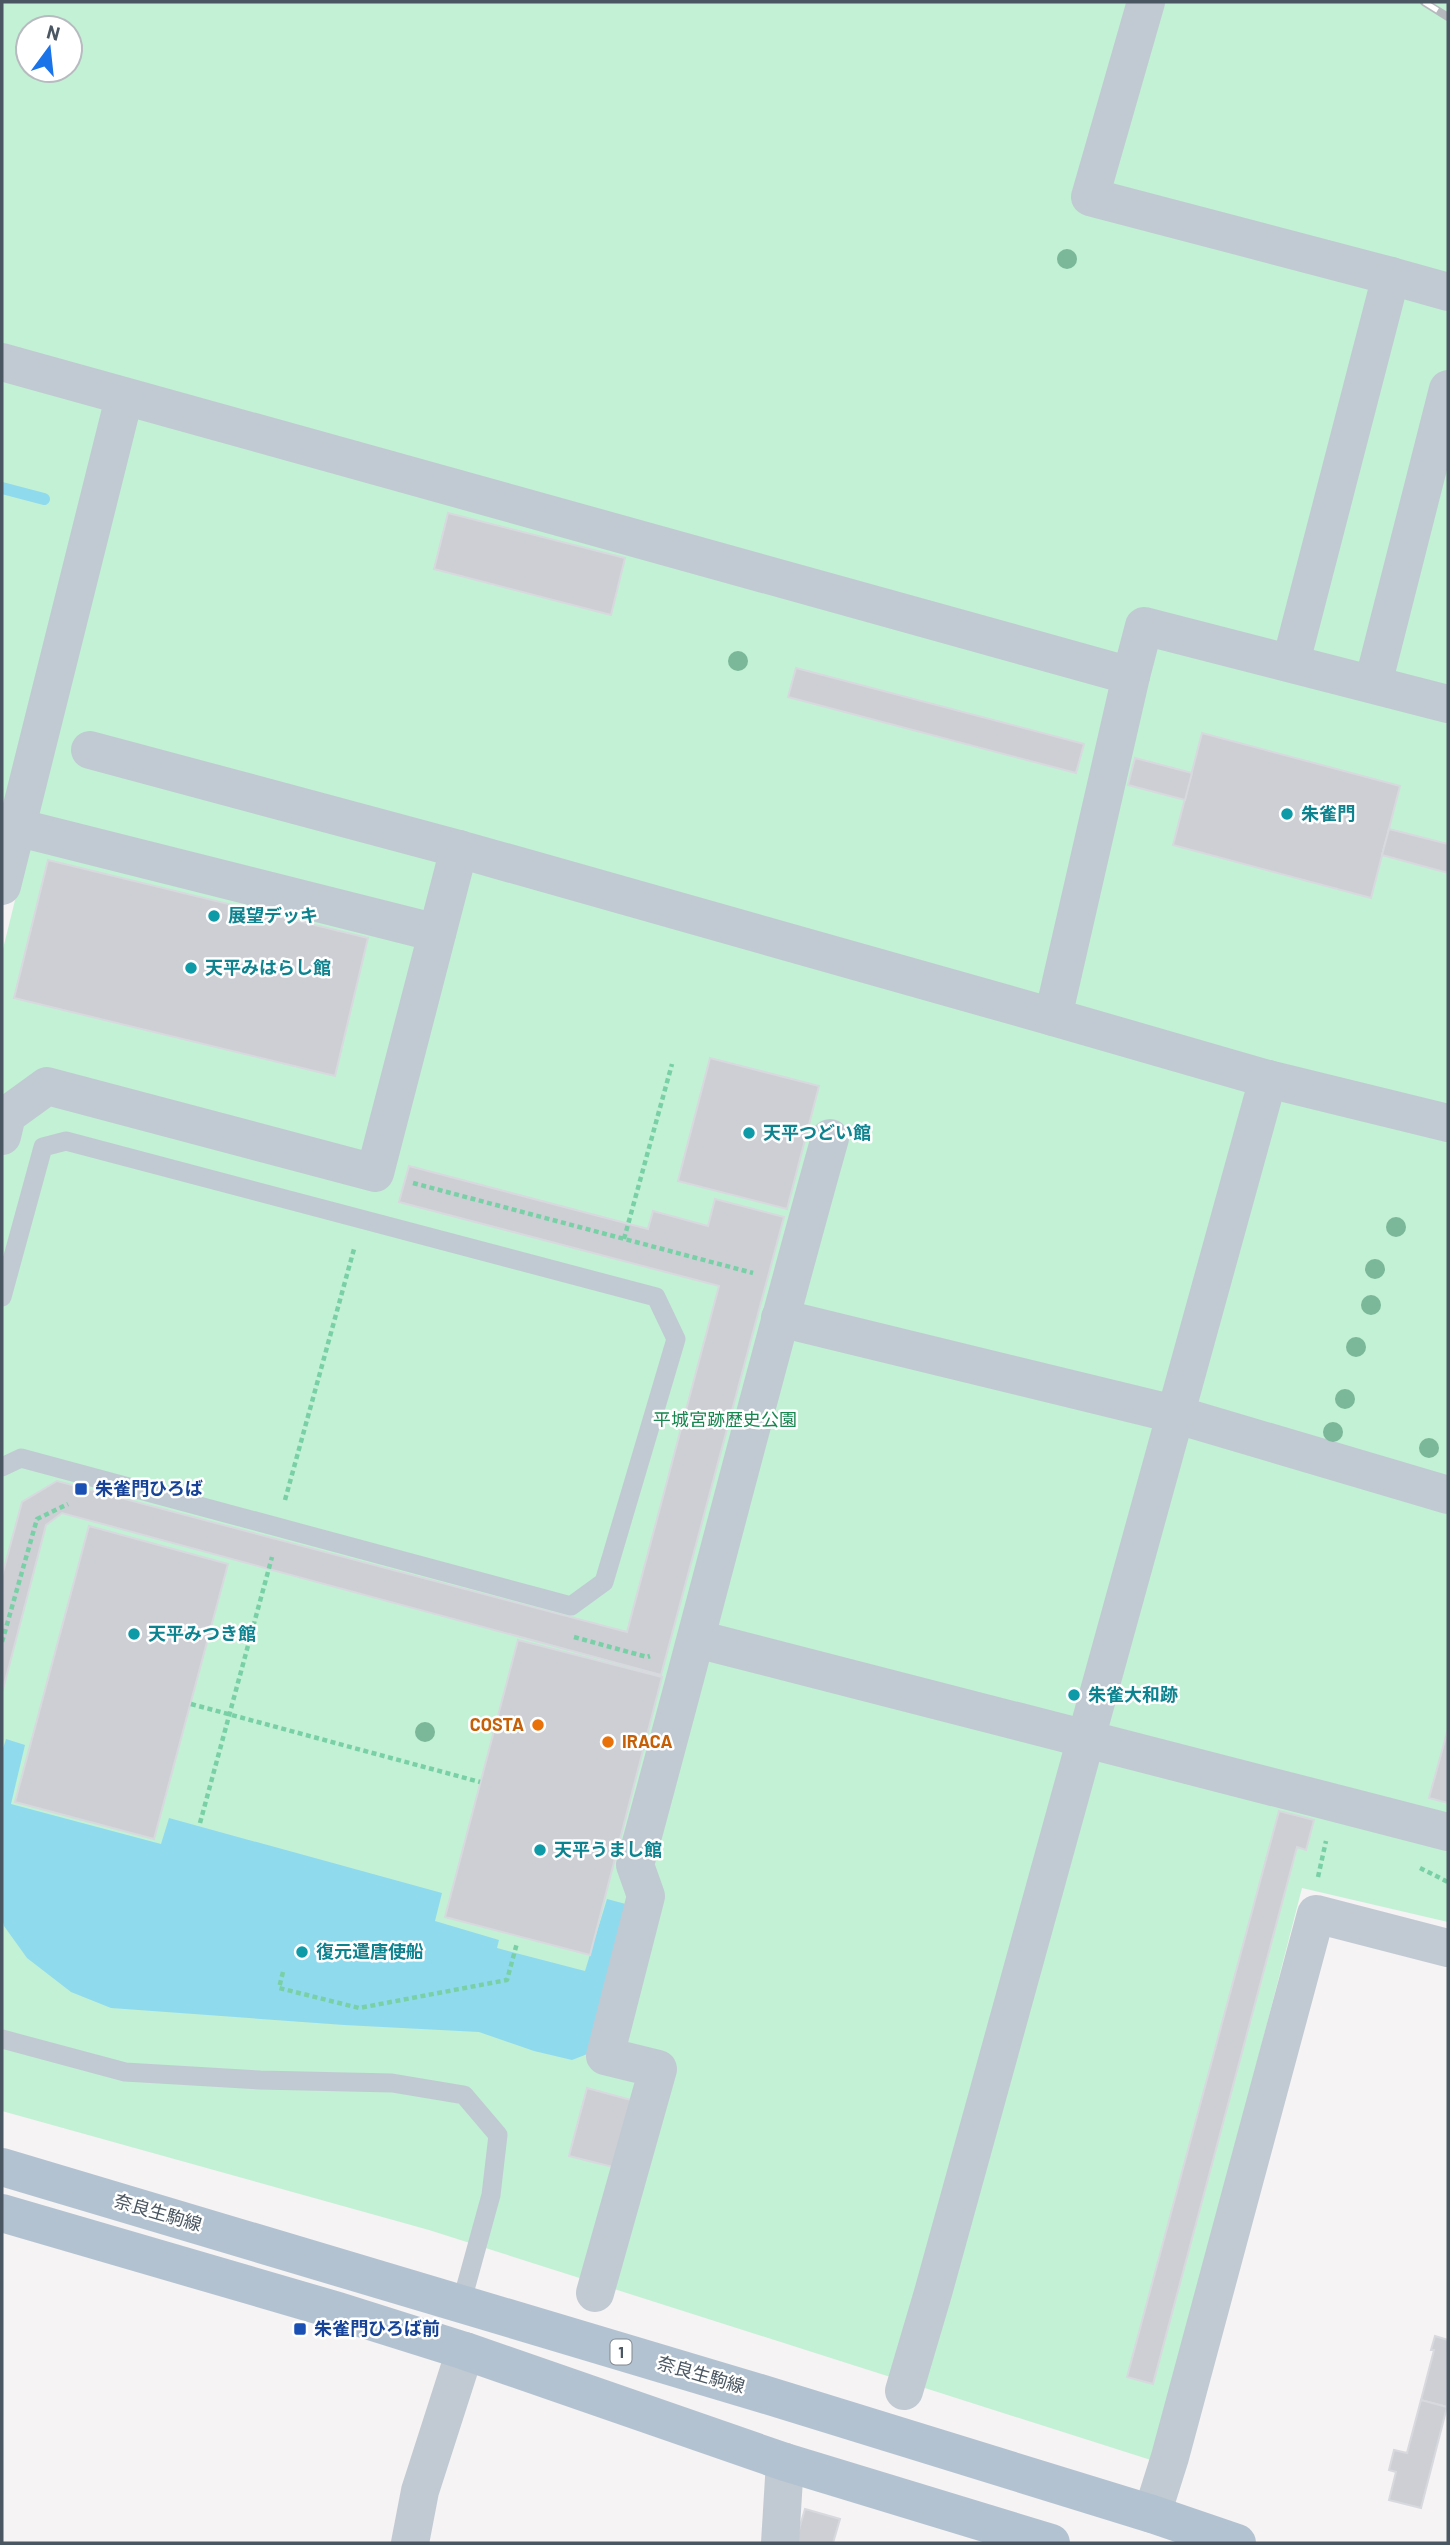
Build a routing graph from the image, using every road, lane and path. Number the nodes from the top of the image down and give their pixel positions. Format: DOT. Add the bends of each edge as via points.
graph roads {
  1 [pos="1146,2"];
  2 [pos="1391,276"];
  3 [pos="1448,292"];
  4 [pos="2,362"];
  5 [pos="1448,389"];
  6 [pos="124,398"];
  7 [pos="1291,662"];
  8 [pos="1131,676"];
  9 [pos="1373,684"];
  10 [pos="1448,704"];
  11 [pos="90,750"];
  12 [pos="16,827"];
  13 [pos="459,849"];
  14 [pos="3,882"];
  15 [pos="437,933"];
  16 [pos="1053,1017"];
  17 [pos="672,1064"];
  18 [pos="1268,1079"];
  19 [pos="1448,1123"];
  20 [pos="2,1136"];
  21 [pos="830,1138"];
  22 [pos="375,1174"];
  23 [pos="624,1239"];
  24 [pos="2,1297"];
  25 [pos="785,1300"];
  26 [pos="1174,1414"];
  27 [pos="2,1467"];
  28 [pos="1448,1495"];
  29 [pos="79,1507"];
  30 [pos="259,1553"];
  31 [pos="286,1560"];
  32 [pos="566,1635"];
  33 [pos="697,1639"];
  34 [pos="2,1642"];
  35 [pos="191,1704"];
  36 [pos="1087,1738"];
  37 [pos="480,1782"];
  38 [pos="1448,1832"];
  39 [pos="1326,1839"];
  40 [pos="1316,1914"];
  41 [pos="517,1943"];
  42 [pos="1448,1948"];
  43 [pos="283,1972"];
  44 [pos="2,2039"];
  45 [pos="2,2167"];
  46 [pos="2,2213"];
  47 [pos="595,2293"];
  48 [pos="461,2304"];
  49 [pos="465,2351"];
  50 [pos="904,2391"];
  51 [pos="785,2462"];
  52 [pos="1153,2515"];
  53 [pos="410,2543"];
  54 [pos="780,2543"];
  55 [pos="1051,2543"];
  56 [pos="1237,2543"];
  1 -- 2 [label="street" via="1090,197"];
  2 -- 3 [label="street"];
  2 -- 7 [label="street"];
  4 -- 6 [label="street"];
  5 -- 9 [label="street"];
  6 -- 8 [label="street"];
  6 -- 12 [label="street"];
  7 -- 8 [label="street" via="1144,626"];
  7 -- 9 [label="street"];
  8 -- 16 [label="street"];
  9 -- 10 [label="street"];
  11 -- 13 [label="street"];
  12 -- 14 [label="street"];
  12 -- 15 [label="street"];
  13 -- 15 [label="street"];
  13 -- 16 [label="street"];
  15 -- 22 [label="street"];
  16 -- 18 [label="street"];
  17 -- 23 [label="path"];
  18 -- 19 [label="street"];
  18 -- 26 [label="street"];
  20 -- 22 [label="street" via="7,1115 47,1086"];
  21 -- 25 [label="street"];
  22 -- 23 [label="path"];
  23 -- 25 [label="path"];
  24 -- 27 [label="lane" via="43,1147 66,1142 656,1297 676,1339 604,1582 571,1606 21,1458"];
  25 -- 26 [label="street"];
  25 -- 33 [label="street"];
  26 -- 28 [label="street"];
  26 -- 36 [label="street"];
  29 -- 34 [label="path" via="66,1504 37,1519"];
  30 -- 31 [label="path"];
  32 -- 33 [label="path" via="647,1657"];
  33 -- 36 [label="street"];
  33 -- 47 [label="street" via="635,1865 646,1896 605,2056 658,2069"];
  35 -- 37 [label="path"];
  36 -- 38 [label="street"];
  36 -- 50 [label="street"];
  39 -- 40 [label="path" via="1311,1904"];
  40 -- 42 [label="street"];
  40 -- 52 [label="street"];
  41 -- 43 [label="path" via="507,1980 359,2008 279,1988"];
  44 -- 48 [label="lane" via="125,2071 392,2083 464,2095 498,2135 491,2194"];
  45 -- 48 [label="main road, 奈良生駒線 / 1"];
  46 -- 49 [label="main road"];
  48 -- 52 [label="main road, 奈良生駒線 / 1"];
  49 -- 51 [label="main road"];
  49 -- 53 [label="street" via="420,2491"];
  51 -- 54 [label="street"];
  51 -- 55 [label="main road"];
  52 -- 56 [label="main road, 奈良生駒線 / 1"];
}
